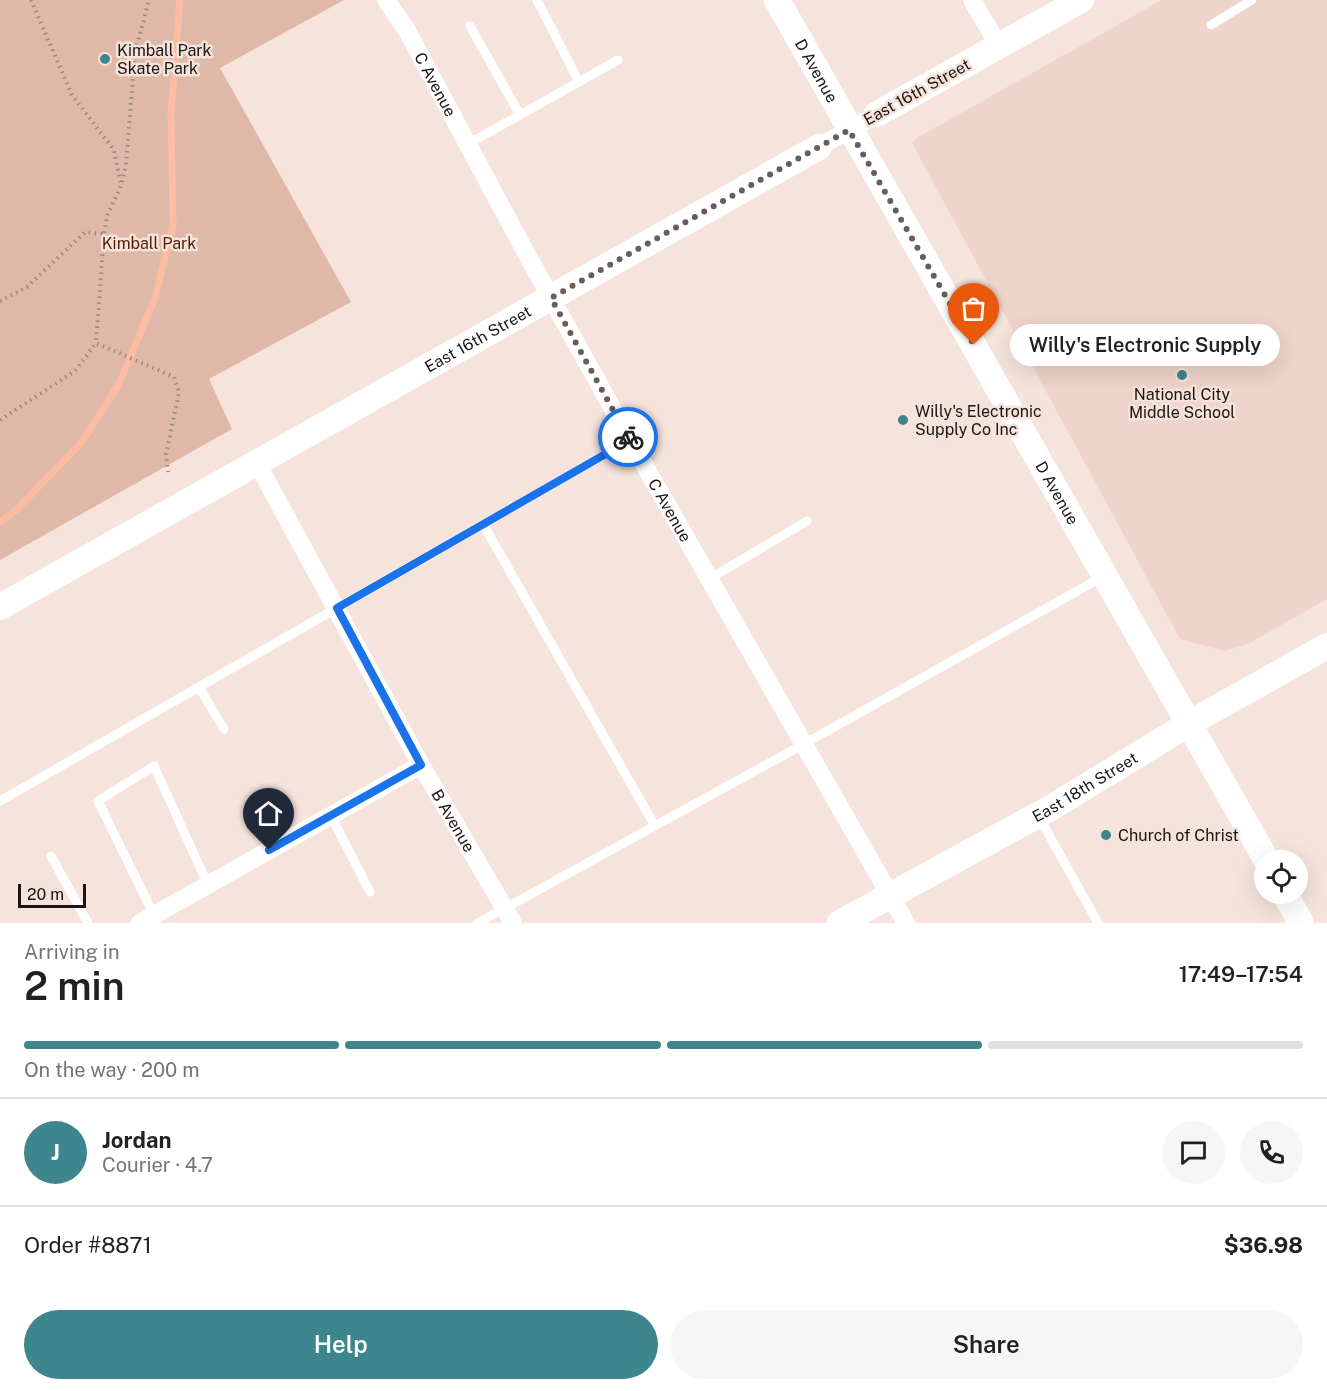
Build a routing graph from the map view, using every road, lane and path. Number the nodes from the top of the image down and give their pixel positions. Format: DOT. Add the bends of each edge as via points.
graph roads {
  1 [pos="31,0"];
  2 [pos="149,0"];
  3 [pos="386,0"];
  4 [pos="537,0"];
  5 [pos="777,0"];
  6 [pos="972,0"];
  7 [pos="1081,0"];
  8 [pos="1252,0"];
  9 [pos="1210,25"];
  10 [pos="470,26"];
  11 [pos="999,46"];
  12 [pos="618,60"];
  13 [pos="579,82"];
  14 [pos="877,114"];
  15 [pos="520,115"];
  16 [pos="849,130"];
  17 [pos="468,144"];
  18 [pos="819,147"];
  19 [pos="121,186"];
  20 [pos="104,234"];
  21 [pos="551,298"];
  22 [pos="0,301"];
  23 [pos="96,343"];
  24 [pos="0,420"];
  25 [pos="630,440"];
  26 [pos="257,463"];
  27 [pos="168,472"];
  28 [pos="807,521"];
  29 [pos="483,524"];
  30 [pos="1106,574"];
  31 [pos="709,579"];
  32 [pos="0,608"];
  33 [pos="337,608"];
  34 [pos="1327,646"];
  35 [pos="199,687"];
  36 [pos="1190,723"];
  37 [pos="224,729"];
  38 [pos="804,744"];
  39 [pos="421,765"];
  40 [pos="0,801"];
  41 [pos="1038,815"];
  42 [pos="331,816"];
  43 [pos="655,826"];
  44 [pos="1261,850"];
  45 [pos="51,856"];
  46 [pos="208,885"];
  47 [pos="370,892"];
  48 [pos="890,895"];
  49 [pos="1291,904"];
  50 [pos="509,915"];
  51 [pos="147,919"];
  52 [pos="88,923"];
  53 [pos="478,923"];
  54 [pos="840,923"];
  55 [pos="906,923"];
  56 [pos="1098,923"];
  57 [pos="1301,923"];
  1 -- 19 [label="path" via="72,96 114,150"];
  2 -- 19 [label="path" via="135,53"];
  3 -- 17 [label="street, C Avenue" via="406,29"];
  4 -- 13 [label="lane"];
  5 -- 16 [label="street, D Avenue"];
  6 -- 11 [label="street"];
  7 -- 11 [label="street, East 16th Street"];
  8 -- 9 [label="lane"];
  10 -- 15 [label="lane"];
  11 -- 14 [label="street, East 16th Street"];
  12 -- 13 [label="lane"];
  13 -- 15 [label="lane"];
  14 -- 16 [label="street, East 16th Street"];
  15 -- 17 [label="lane"];
  16 -- 18 [label="street, East 16th Street"];
  16 -- 30 [label="street, D Avenue"];
  17 -- 21 [label="street, C Avenue"];
  18 -- 21 [label="street, East 16th Street"];
  19 -- 20 [label="path" via="107,216"];
  20 -- 22 [label="path" via="85,232 27,287"];
  20 -- 23 [label="path"];
  21 -- 25 [label="street, C Avenue"];
  21 -- 26 [label="street, East 16th Street"];
  23 -- 24 [label="path" via="75,371"];
  23 -- 27 [label="path" via="174,377 179,392 166,454"];
  25 -- 29 [label="lane"];
  25 -- 31 [label="street, C Avenue"];
  26 -- 32 [label="street, East 16th Street"];
  26 -- 33 [label="street, B Avenue"];
  28 -- 31 [label="lane"];
  29 -- 33 [label="lane"];
  29 -- 43 [label="lane"];
  30 -- 36 [label="street, D Avenue"];
  30 -- 38 [label="lane"];
  31 -- 38 [label="street, C Avenue"];
  33 -- 35 [label="lane"];
  33 -- 39 [label="street, B Avenue"];
  34 -- 36 [label="street, East 18th Street"];
  35 -- 37 [label="lane"];
  35 -- 40 [label="lane"];
  36 -- 41 [label="street, East 18th Street"];
  36 -- 44 [label="street, D Avenue"];
  38 -- 43 [label="lane"];
  38 -- 48 [label="street, C Avenue"];
  39 -- 42 [label="street"];
  39 -- 50 [label="street, B Avenue"];
  41 -- 48 [label="street, East 18th Street"];
  41 -- 56 [label="lane"];
  42 -- 46 [label="street"];
  42 -- 47 [label="lane"];
  43 -- 50 [label="lane"];
  45 -- 52 [label="lane"];
  46 -- 51 [label="street"];
  46 -- 51 [label="lane" via="154,766 98,801"];
  48 -- 54 [label="street, East 18th Street"];
  48 -- 55 [label="street, C Avenue"];
  49 -- 57 [label="street"];
  50 -- 53 [label="lane"];
}
